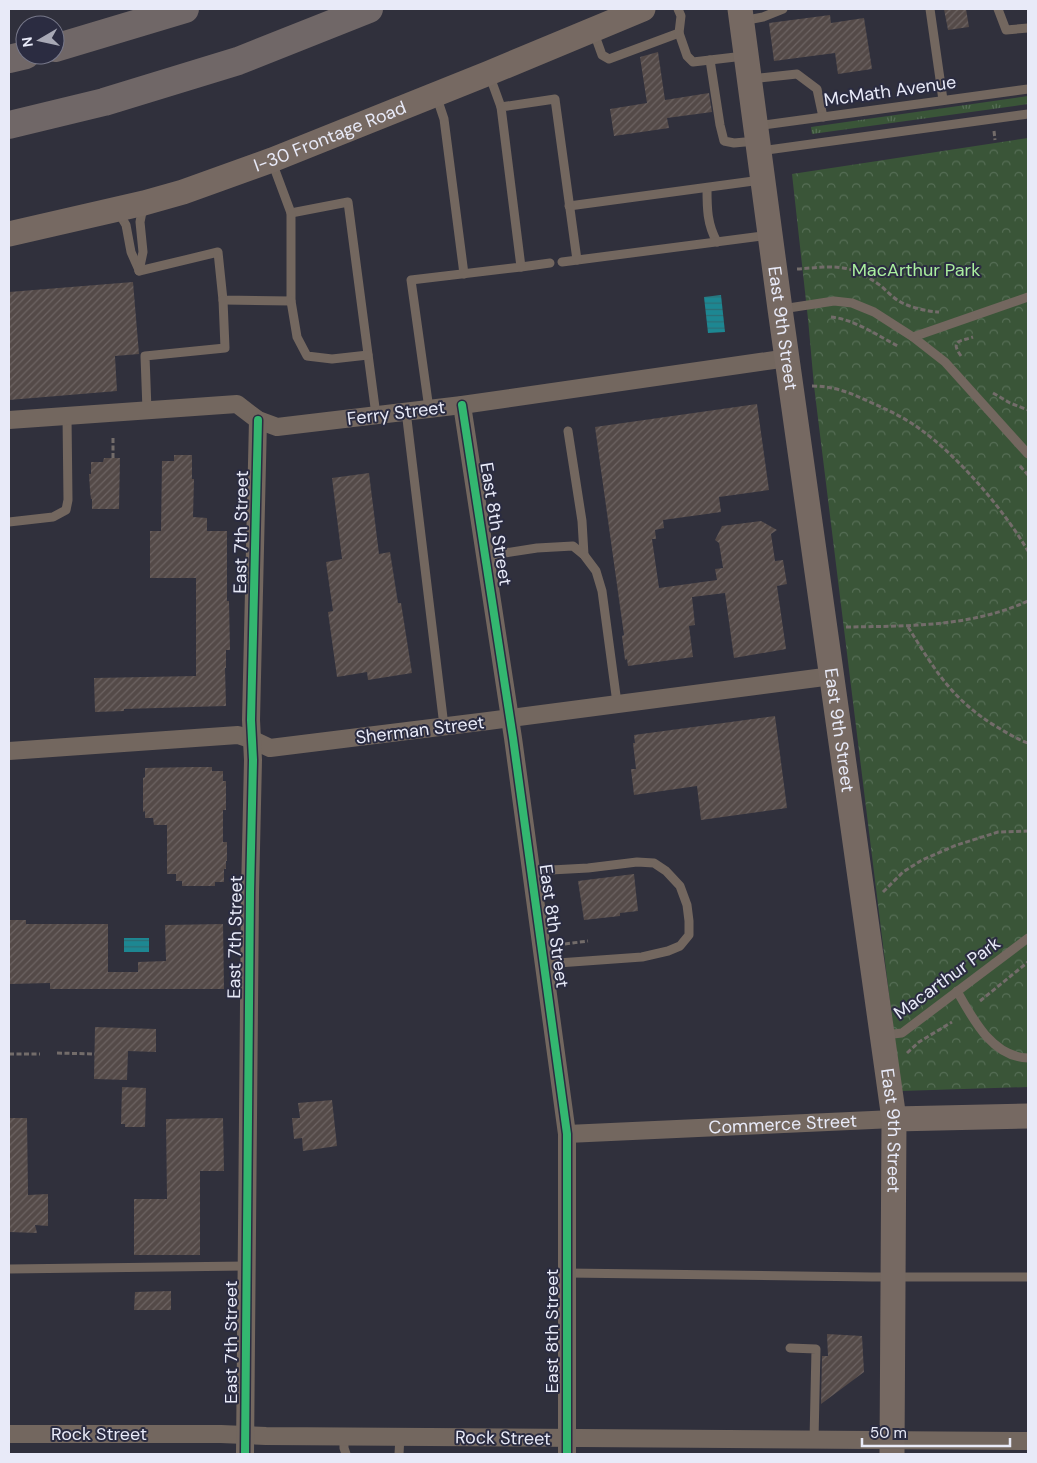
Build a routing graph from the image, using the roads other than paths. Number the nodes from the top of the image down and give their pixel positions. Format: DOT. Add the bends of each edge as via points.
graph roads {
  1 [pos="185,9"];
  2 [pos="369,9"];
  3 [pos="642,9"];
  4 [pos="678,9"];
  5 [pos="783,9"];
  6 [pos="930,9"];
  7 [pos="998,9"];
  8 [pos="741,15"];
  9 [pos="1028,28"];
  10 [pos="593,30"];
  11 [pos="679,33"];
  12 [pos="65,45"];
  13 [pos="710,60"];
  14 [pos="748,67"];
  15 [pos="489,73"];
  16 [pos="1028,89"];
  17 [pos="436,94"];
  18 [pos="943,100"];
  19 [pos="501,107"];
  20 [pos="1028,114"];
  21 [pos="823,117"];
  22 [pos="9,125"];
  23 [pos="758,139"];
  24 [pos="272,160"];
  25 [pos="764,180"];
  26 [pos="707,188"];
  27 [pos="144,203"];
  28 [pos="569,206"];
  29 [pos="116,209"];
  30 [pos="291,213"];
  31 [pos="9,234"];
  32 [pos="771,235"];
  33 [pos="717,242"];
  34 [pos="577,260"];
  35 [pos="562,262"];
  36 [pos="550,263"];
  37 [pos="521,267"];
  38 [pos="139,271"];
  39 [pos="464,274"];
  40 [pos="1028,297"];
  41 [pos="223,300"];
  42 [pos="291,301"];
  43 [pos="780,309"];
  44 [pos="913,337"];
  45 [pos="368,355"];
  46 [pos="788,358"];
  47 [pos="462,405"];
  48 [pos="428,409"];
  49 [pos="147,410"];
  50 [pos="406,411"];
  51 [pos="376,415"];
  52 [pos="67,416"];
  53 [pos="9,420"];
  54 [pos="258,420"];
  55 [pos="568,431"];
  56 [pos="1028,454"];
  57 [pos="9,522"];
  58 [pos="584,555"];
  59 [pos="485,556"];
  60 [pos="832,676"];
  61 [pos="617,703"];
  62 [pos="510,718"];
  63 [pos="444,726"];
  64 [pos="253,740"];
  65 [pos="9,751"];
  66 [pos="532,871"];
  67 [pos="1028,938"];
  68 [pos="544,964"];
  69 [pos="957,991"];
  70 [pos="882,1035"];
  71 [pos="1028,1058"];
  72 [pos="1028,1116"];
  73 [pos="894,1119"];
  74 [pos="567,1134"];
  75 [pos="246,1266"];
  76 [pos="9,1269"];
  77 [pos="567,1273"];
  78 [pos="893,1277"];
  79 [pos="1028,1277"];
  80 [pos="790,1348"];
  81 [pos="9,1434"];
  82 [pos="245,1434"];
  83 [pos="344,1436"];
  84 [pos="400,1436"];
  85 [pos="814,1440"];
  86 [pos="1028,1441"];
  87 [pos="567,1446"];
  88 [pos="892,1447"];
  89 [pos="245,1454"];
  90 [pos="346,1454"];
  91 [pos="399,1454"];
  1 -- 12 [label="highway"];
  2 -- 22 [label="highway" via="238,61 104,102"];
  3 -- 10 [label="main road, I-30 Frontage Road"];
  4 -- 11 [label="lane" via="681,16"];
  5 -- 8 [label="lane" via="763,17"];
  6 -- 18 [label="lane"];
  7 -- 9 [label="lane" via="1006,30"];
  8 -- 14 [label="main road, East 9th Street"];
  10 -- 11 [label="lane" via="602,55 609,58"];
  10 -- 15 [label="main road, I-30 Frontage Road"];
  11 -- 13 [label="lane" via="687,56 693,62"];
  13 -- 14 [label="lane"];
  13 -- 23 [label="lane" via="724,141 734,143"];
  14 -- 21 [label="lane" via="797,74 817,89"];
  14 -- 23 [label="main road, East 9th Street"];
  15 -- 17 [label="main road, I-30 Frontage Road"];
  15 -- 19 [label="lane"];
  16 -- 18 [label="lane, McMath Avenue"];
  17 -- 24 [label="main road, I-30 Frontage Road"];
  17 -- 39 [label="lane" via="444,119"];
  18 -- 21 [label="lane, McMath Avenue"];
  19 -- 28 [label="lane" via="556,99"];
  19 -- 37 [label="lane"];
  20 -- 23 [label="lane"];
  21 -- 23 [label="lane, McMath Avenue"];
  23 -- 25 [label="main road, East 9th Street"];
  24 -- 27 [label="main road, I-30 Frontage Road"];
  24 -- 30 [label="lane"];
  25 -- 26 [label="lane"];
  25 -- 32 [label="main road, East 9th Street"];
  26 -- 28 [label="lane"];
  26 -- 33 [label="lane" via="710,229"];
  27 -- 29 [label="main road, I-30 Frontage Road"];
  27 -- 38 [label="lane" via="140,222 143,252"];
  28 -- 34 [label="lane"];
  29 -- 31 [label="main road, I-30 Frontage Road"];
  29 -- 38 [label="lane" via="126,225 131,252"];
  30 -- 42 [label="lane"];
  30 -- 45 [label="lane" via="348,202"];
  32 -- 33 [label="lane"];
  32 -- 43 [label="main road, East 9th Street"];
  33 -- 34 [label="lane"];
  34 -- 35 [label="lane"];
  36 -- 37 [label="lane"];
  37 -- 39 [label="lane"];
  38 -- 41 [label="lane" via="218,252"];
  39 -- 48 [label="lane" via="411,280"];
  40 -- 44 [label="lane"];
  41 -- 42 [label="lane"];
  41 -- 49 [label="lane" via="224,348 144,356"];
  42 -- 45 [label="lane" via="297,337 307,356 332,359"];
  43 -- 44 [label="lane" via="834,301 852,303 874,312"];
  43 -- 46 [label="main road, East 9th Street"];
  44 -- 56 [label="lane" via="945,362"];
  45 -- 51 [label="lane"];
  46 -- 47 [label="street, Ferry Street"];
  46 -- 60 [label="main road, East 9th Street"];
  47 -- 48 [label="street, Ferry Street"];
  47 -- 59 [label="street, East 8th Street"];
  48 -- 50 [label="street, Ferry Street"];
  49 -- 52 [label="street, Ferry Street"];
  49 -- 54 [label="street, Ferry Street" via="237,404"];
  50 -- 51 [label="street, Ferry Street"];
  50 -- 63 [label="lane"];
  51 -- 54 [label="street, Ferry Street" via="277,427"];
  52 -- 53 [label="street, Ferry Street"];
  52 -- 57 [label="lane" via="66,510 54,518"];
  54 -- 64 [label="street, East 7th Street"];
  55 -- 58 [label="lane"];
  58 -- 59 [label="lane" via="573,546"];
  58 -- 61 [label="lane" via="596,571 602,591"];
  59 -- 62 [label="street, East 8th Street"];
  60 -- 61 [label="street, Sherman Street"];
  60 -- 70 [label="main road, East 9th Street"];
  61 -- 62 [label="street, Sherman Street"];
  62 -- 63 [label="street, Sherman Street"];
  62 -- 66 [label="street, East 8th Street"];
  63 -- 64 [label="street, Sherman Street" via="270,748"];
  64 -- 65 [label="street, Sherman Street" via="238,735"];
  64 -- 75 [label="street, East 7th Street"];
  66 -- 68 [label="street, East 8th Street"];
  66 -- 68 [label="lane" via="654,863 680,886 687,905 689,935 680,946 668,951 642,957"];
  67 -- 69 [label="lane, Macarthur Park"];
  68 -- 74 [label="street, East 8th Street"];
  69 -- 70 [label="lane, Macarthur Park" via="902,1033"];
  69 -- 71 [label="lane" via="971,1016 994,1045 1009,1054"];
  70 -- 73 [label="main road, East 9th Street"];
  72 -- 73 [label="main road, Commerce Street"];
  73 -- 74 [label="street, Commerce Street"];
  73 -- 78 [label="main road, East 9th Street"];
  74 -- 77 [label="street, East 8th Street"];
  75 -- 76 [label="lane"];
  75 -- 82 [label="street, East 7th Street"];
  77 -- 78 [label="lane"];
  77 -- 87 [label="street, East 8th Street"];
  78 -- 79 [label="lane"];
  78 -- 88 [label="main road, East 9th Street"];
  80 -- 85 [label="lane" via="816,1349"];
  81 -- 82 [label="street, Rock Street"];
  82 -- 83 [label="street, Rock Street"];
  82 -- 89 [label="street, East 7th Street"];
  83 -- 84 [label="street, Rock Street"];
  83 -- 90 [label="lane"];
  84 -- 87 [label="street, Rock Street"];
  84 -- 91 [label="lane"];
  85 -- 87 [label="street, Rock Street"];
  85 -- 88 [label="street, Rock Street"];
  86 -- 88 [label="street, Rock Street"];
}
